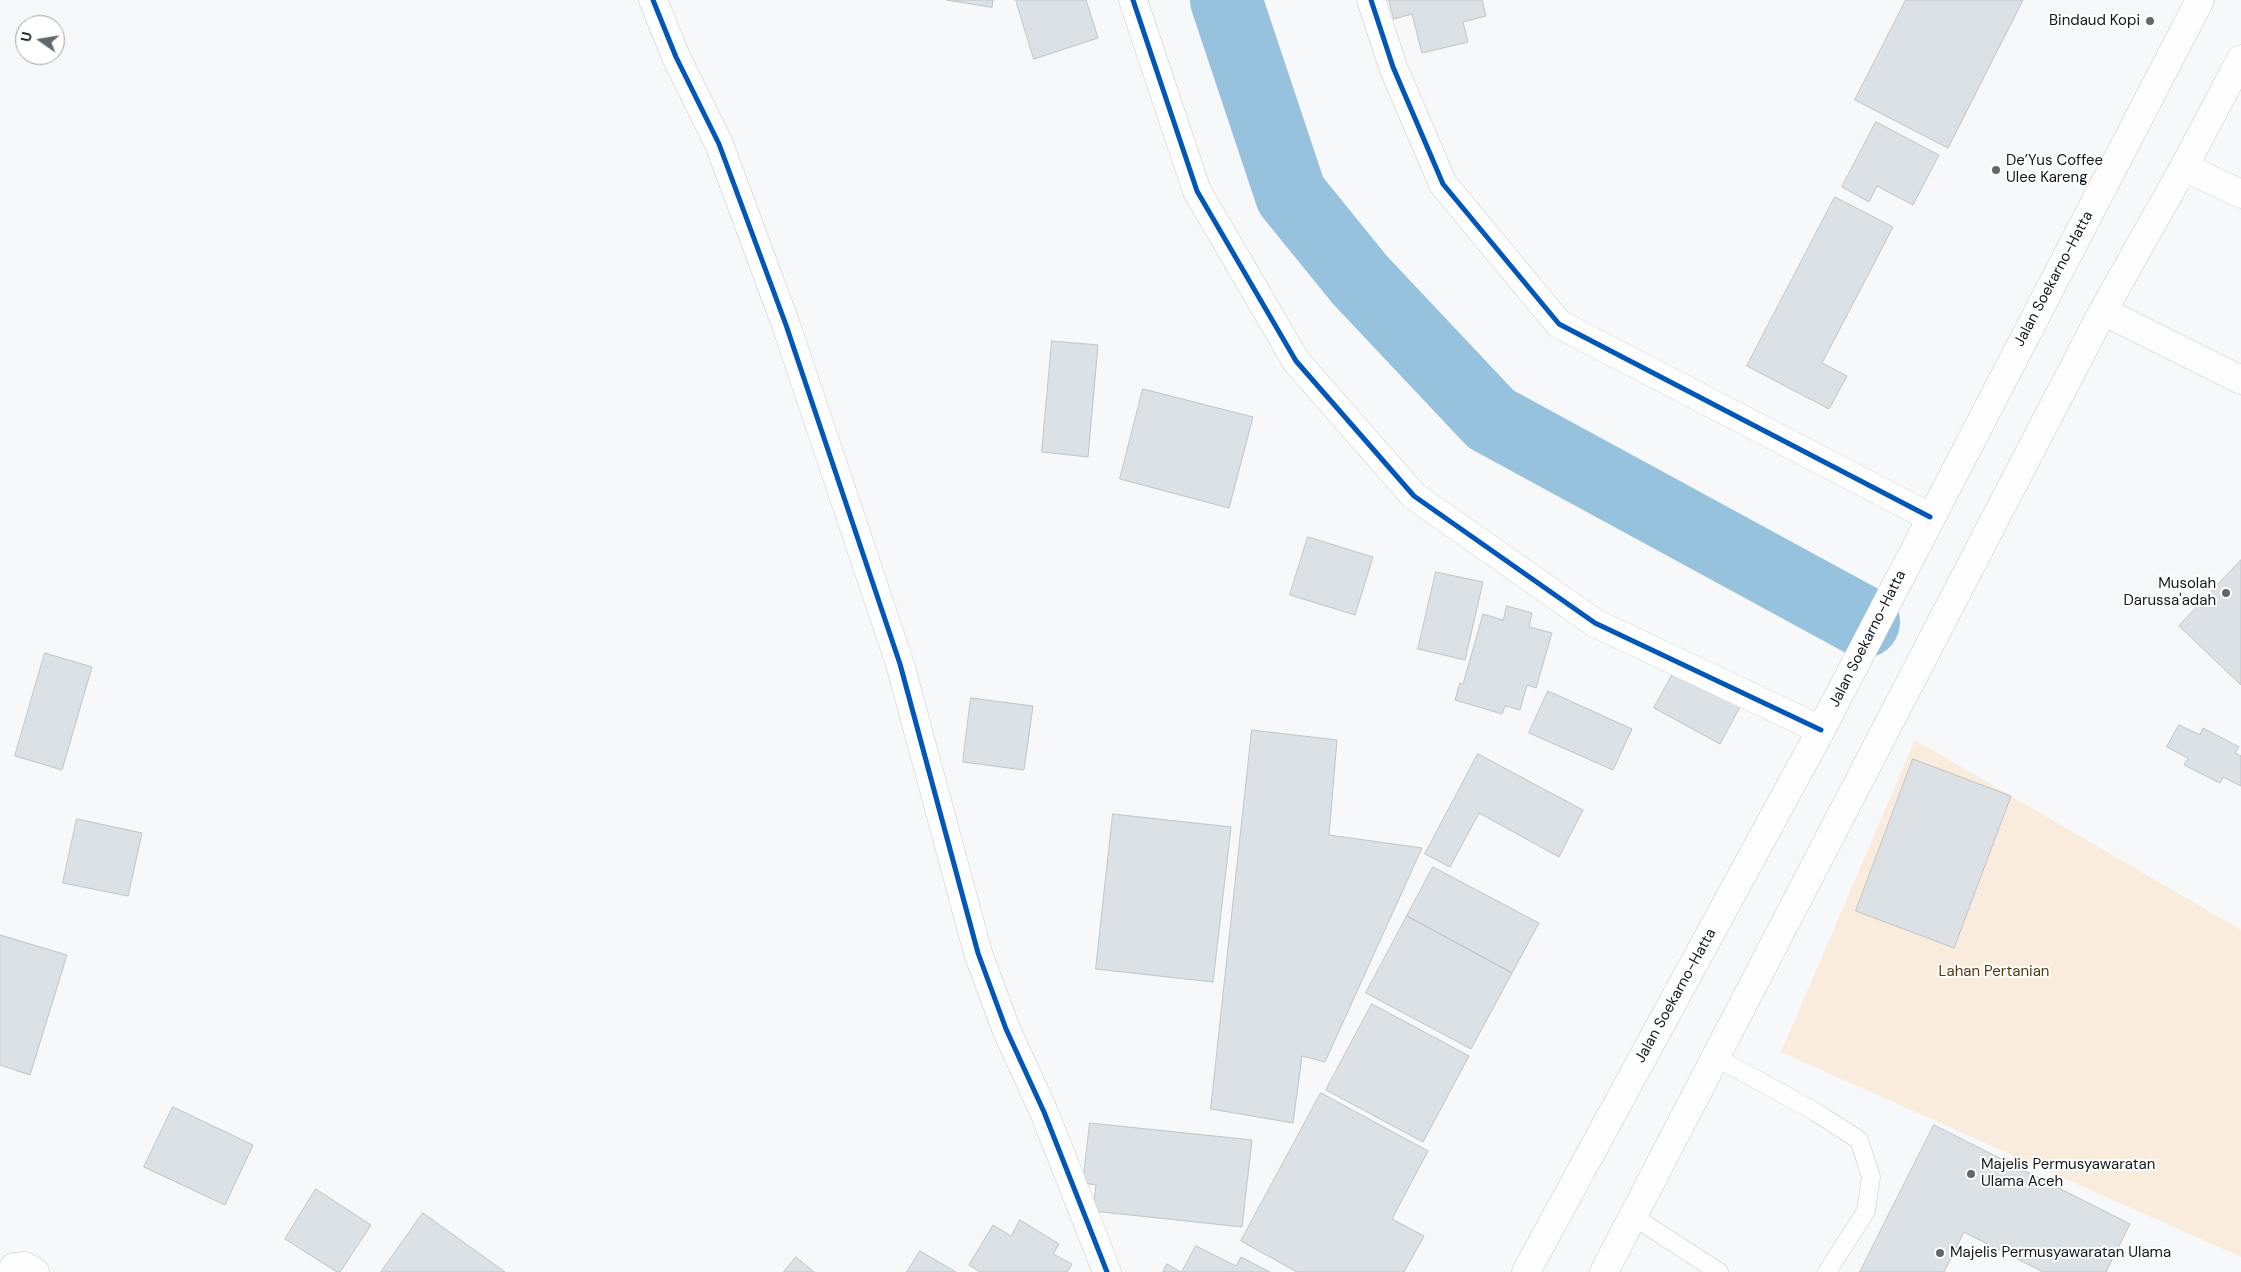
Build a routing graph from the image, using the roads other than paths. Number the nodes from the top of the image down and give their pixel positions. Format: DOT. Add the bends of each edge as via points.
graph roads {
  1 [pos="653,0"];
  2 [pos="1133,0"];
  3 [pos="1371,0"];
  4 [pos="2200,0"];
  5 [pos="2241,59"];
  6 [pos="2196,171"];
  7 [pos="2237,193"];
  8 [pos="2103,311"];
  9 [pos="2241,380"];
  10 [pos="1930,517"];
  11 [pos="1821,730"];
  12 [pos="1717,1058"];
  13 [pos="1634,1218"];
  14 [pos="12,1272"];
  15 [pos="35,1272"];
  16 [pos="1107,1272"];
  17 [pos="1526,1272"];
  18 [pos="1604,1272"];
  19 [pos="1718,1272"];
  20 [pos="1826,1272"];
  1 -- 16 [label="main road" via="676,57 719,144 786,325 900,664 978,953"];
  2 -- 11 [label="main road" via="1196,191 1296,361 1414,496 1595,623"];
  3 -- 10 [label="main road" via="1393,66 1443,184 1559,324"];
  4 -- 10 [label="main road, Jalan Soekarno-Hatta"];
  5 -- 6 [label="main road"];
  6 -- 7 [label="main road"];
  6 -- 8 [label="main road"];
  8 -- 9 [label="main road"];
  8 -- 12 [label="main road"];
  10 -- 11 [label="main road, Jalan Soekarno-Hatta"];
  11 -- 17 [label="main road, Jalan Soekarno-Hatta"];
  12 -- 13 [label="main road"];
  12 -- 20 [label="lane" via="1814,1111 1859,1140 1871,1177 1866,1211"];
  13 -- 18 [label="main road"];
  13 -- 19 [label="lane"];
  14 -- 15 [label="main road" via="14,1266 20,1265"];
}
